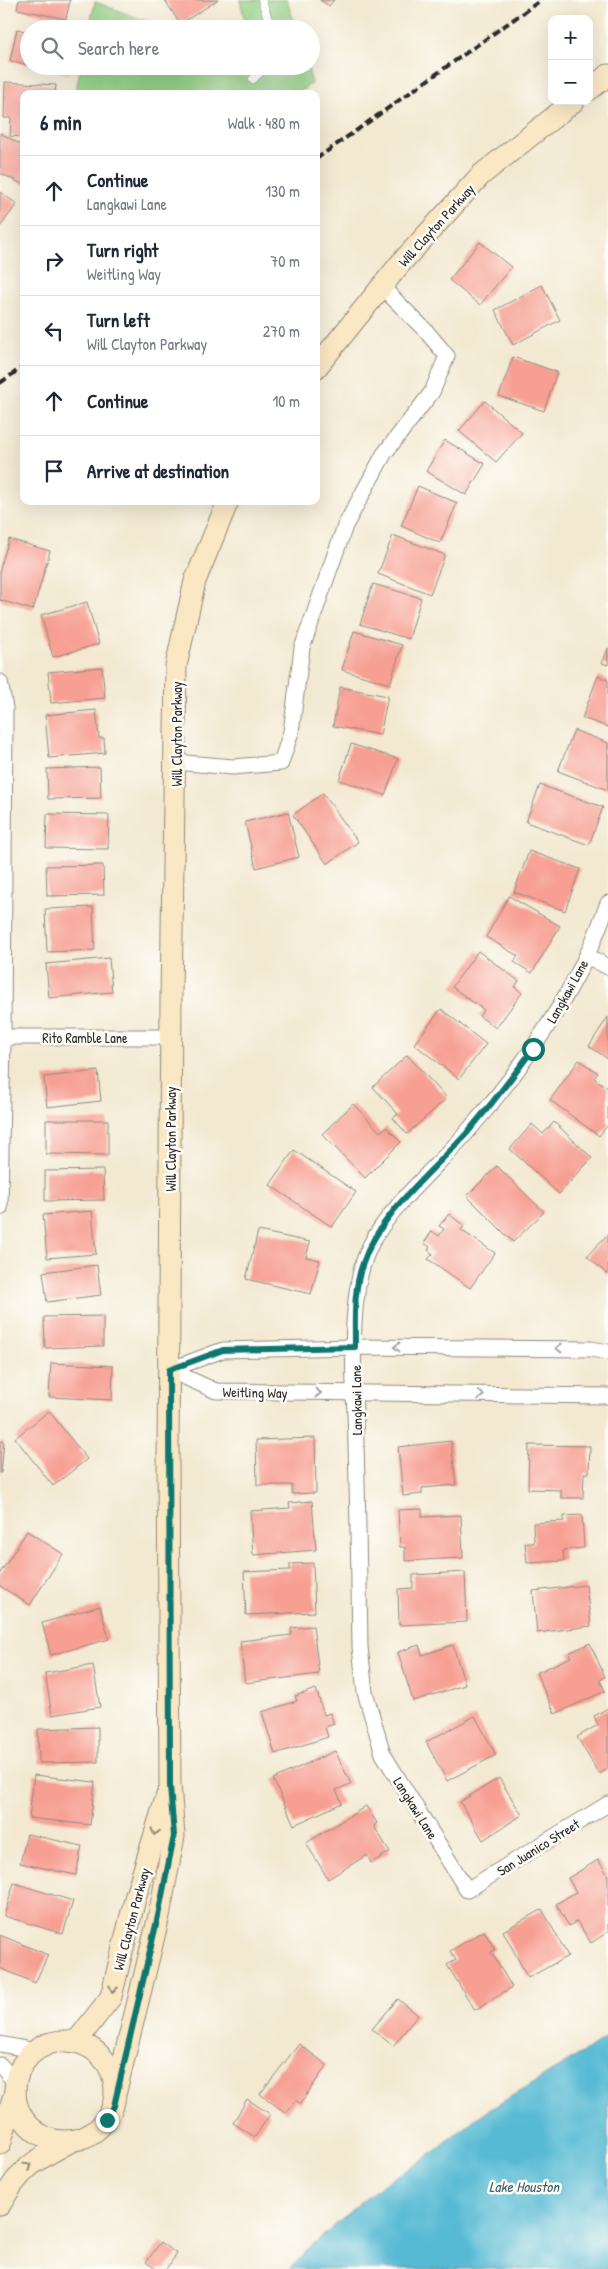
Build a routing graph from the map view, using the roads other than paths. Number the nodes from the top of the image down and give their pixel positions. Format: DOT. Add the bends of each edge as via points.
graph roads {
  1 [pos="262,0"];
  2 [pos="268,20"];
  3 [pos="257,75"];
  4 [pos="608,75"];
  5 [pos="253,79"];
  6 [pos="593,87"];
  7 [pos="569,105"];
  8 [pos="382,287"];
  9 [pos="320,363"];
  10 [pos="226,505"];
  11 [pos="0,682"];
  12 [pos="176,762"];
  13 [pos="2,791"];
  14 [pos="608,903"];
  15 [pos="587,956"];
  16 [pos="608,967"];
  17 [pos="2,1037"];
  18 [pos="170,1037"];
  19 [pos="0,1208"];
  20 [pos="355,1347"];
  21 [pos="608,1352"];
  22 [pos="169,1370"];
  23 [pos="355,1394"];
  24 [pos="608,1396"];
  25 [pos="170,1786"];
  26 [pos="608,1804"];
  27 [pos="467,1890"];
  28 [pos="76,2042"];
  29 [pos="0,2044"];
  30 [pos="36,2051"];
  31 [pos="0,2066"];
  32 [pos="15,2087"];
  33 [pos="116,2091"];
  34 [pos="70,2142"];
  35 [pos="0,2144"];
  36 [pos="0,2205"];
  1 -- 2 [label="lane"];
  3 -- 5 [label="lane"];
  4 -- 6 [label="street"];
  7 -- 8 [label="street, Will Clayton Parkway" via="481,175"];
  8 -- 9 [label="street, Will Clayton Parkway"];
  8 -- 12 [label="street" via="447,356 432,392 384,454 345,526 302,648 291,732 281,763 233,767"];
  10 -- 12 [label="street, Will Clayton Parkway" via="195,580 176,666"];
  11 -- 13 [label="street" via="5,708"];
  12 -- 18 [label="street, Will Clayton Parkway"];
  13 -- 17 [label="street"];
  14 -- 15 [label="street, Langkawi Lane"];
  15 -- 16 [label="street"];
  15 -- 20 [label="street, Langkawi Lane" via="543,1034 497,1097 388,1218 371,1243 356,1291"];
  17 -- 18 [label="street, Rito Ramble Lane"];
  17 -- 19 [label="street"];
  18 -- 22 [label="street, Will Clayton Parkway"];
  21 -- 20 [label="street, one-way" via="591,1349"];
  20 -- 22 [label="street" via="223,1350"];
  20 -- 23 [label="street, Langkawi Lane"];
  22 -- 23 [label="street, Weitling Way, one-way" via="216,1391"];
  22 -- 25 [label="street, Will Clayton Parkway"];
  23 -- 24 [label="street, Weitling Way, one-way"];
  23 -- 27 [label="street, Langkawi Lane" via="360,1647 365,1692 383,1754"];
  25 -- 28 [label="street, Will Clayton Parkway, one-way" via="136,1895 111,1997"];
  25 -- 33 [label="street, Will Clayton Parkway" via="174,1836"];
  26 -- 27 [label="street, San Juanico Street"];
  28 -- 30 [label="street" via="50,2043"];
  28 -- 33 [label="street" via="97,2052 107,2062"];
  29 -- 30 [label="street"];
  30 -- 32 [label="street" via="24,2063"];
  31 -- 32 [label="street"];
  32 -- 34 [label="street" via="17,2106 32,2129 46,2138"];
  32 -- 35 [label="street"];
  33 -- 34 [label="street" via="114,2106 107,2120 95,2132"];
  36 -- 34 [label="street, one-way" via="20,2172"];
}
